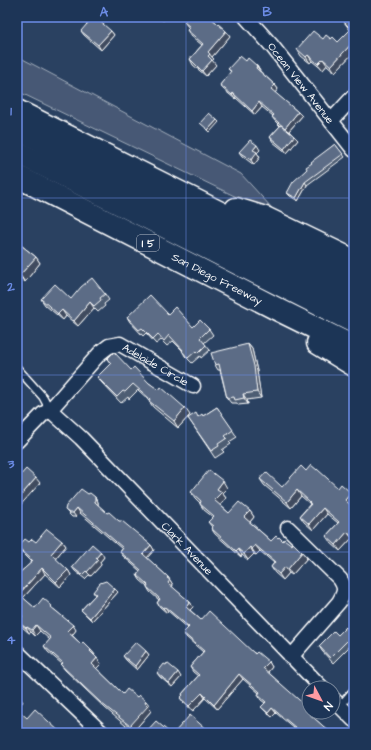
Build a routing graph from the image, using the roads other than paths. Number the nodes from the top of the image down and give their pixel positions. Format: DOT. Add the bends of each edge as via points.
graph roads {
  1 [pos="246,17"];
  2 [pos="354,96"];
  3 [pos="17,111"];
  4 [pos="331,121"];
  5 [pos="17,128"];
  6 [pos="354,150"];
  7 [pos="17,152"];
  8 [pos="17,176"];
  9 [pos="179,192"];
  10 [pos="354,261"];
  11 [pos="354,280"];
  12 [pos="354,302"];
  13 [pos="279,310"];
  14 [pos="354,322"];
  15 [pos="354,347"];
  16 [pos="354,366"];
  17 [pos="17,368"];
  18 [pos="193,386"];
  19 [pos="50,410"];
  20 [pos="17,441"];
  21 [pos="288,528"];
  22 [pos="17,652"];
  23 [pos="291,657"];
  24 [pos="314,680"];
  25 [pos="354,690"];
  26 [pos="341,699"];
  27 [pos="341,708"];
  28 [pos="354,720"];
  29 [pos="102,733"];
  1 -- 4 [label="street, Ocean View Avenue"];
  2 -- 4 [label="street"];
  3 -- 9 [label="highway"];
  4 -- 6 [label="street, Ocean View Avenue"];
  5 -- 12 [label="highway"];
  7 -- 14 [label="highway"];
  8 -- 13 [label="highway, San Diego Freeway / I 5"];
  9 -- 10 [label="highway" via="265,218"];
  9 -- 11 [label="highway"];
  13 -- 15 [label="highway, San Diego Freeway / I 5"];
  13 -- 16 [label="highway" via="319,344"];
  17 -- 19 [label="lane" via="43,397"];
  18 -- 19 [label="street, Adelaide Circle" via="120,344 109,346 100,353"];
  19 -- 20 [label="street"];
  19 -- 23 [label="street, Clark Avenue" via="81,438"];
  21 -- 23 [label="street" via="345,586 344,595 339,602"];
  22 -- 29 [label="street"];
  23 -- 24 [label="street, Clark Avenue"];
  25 -- 26 [label="lane"];
  27 -- 28 [label="street"];
}
